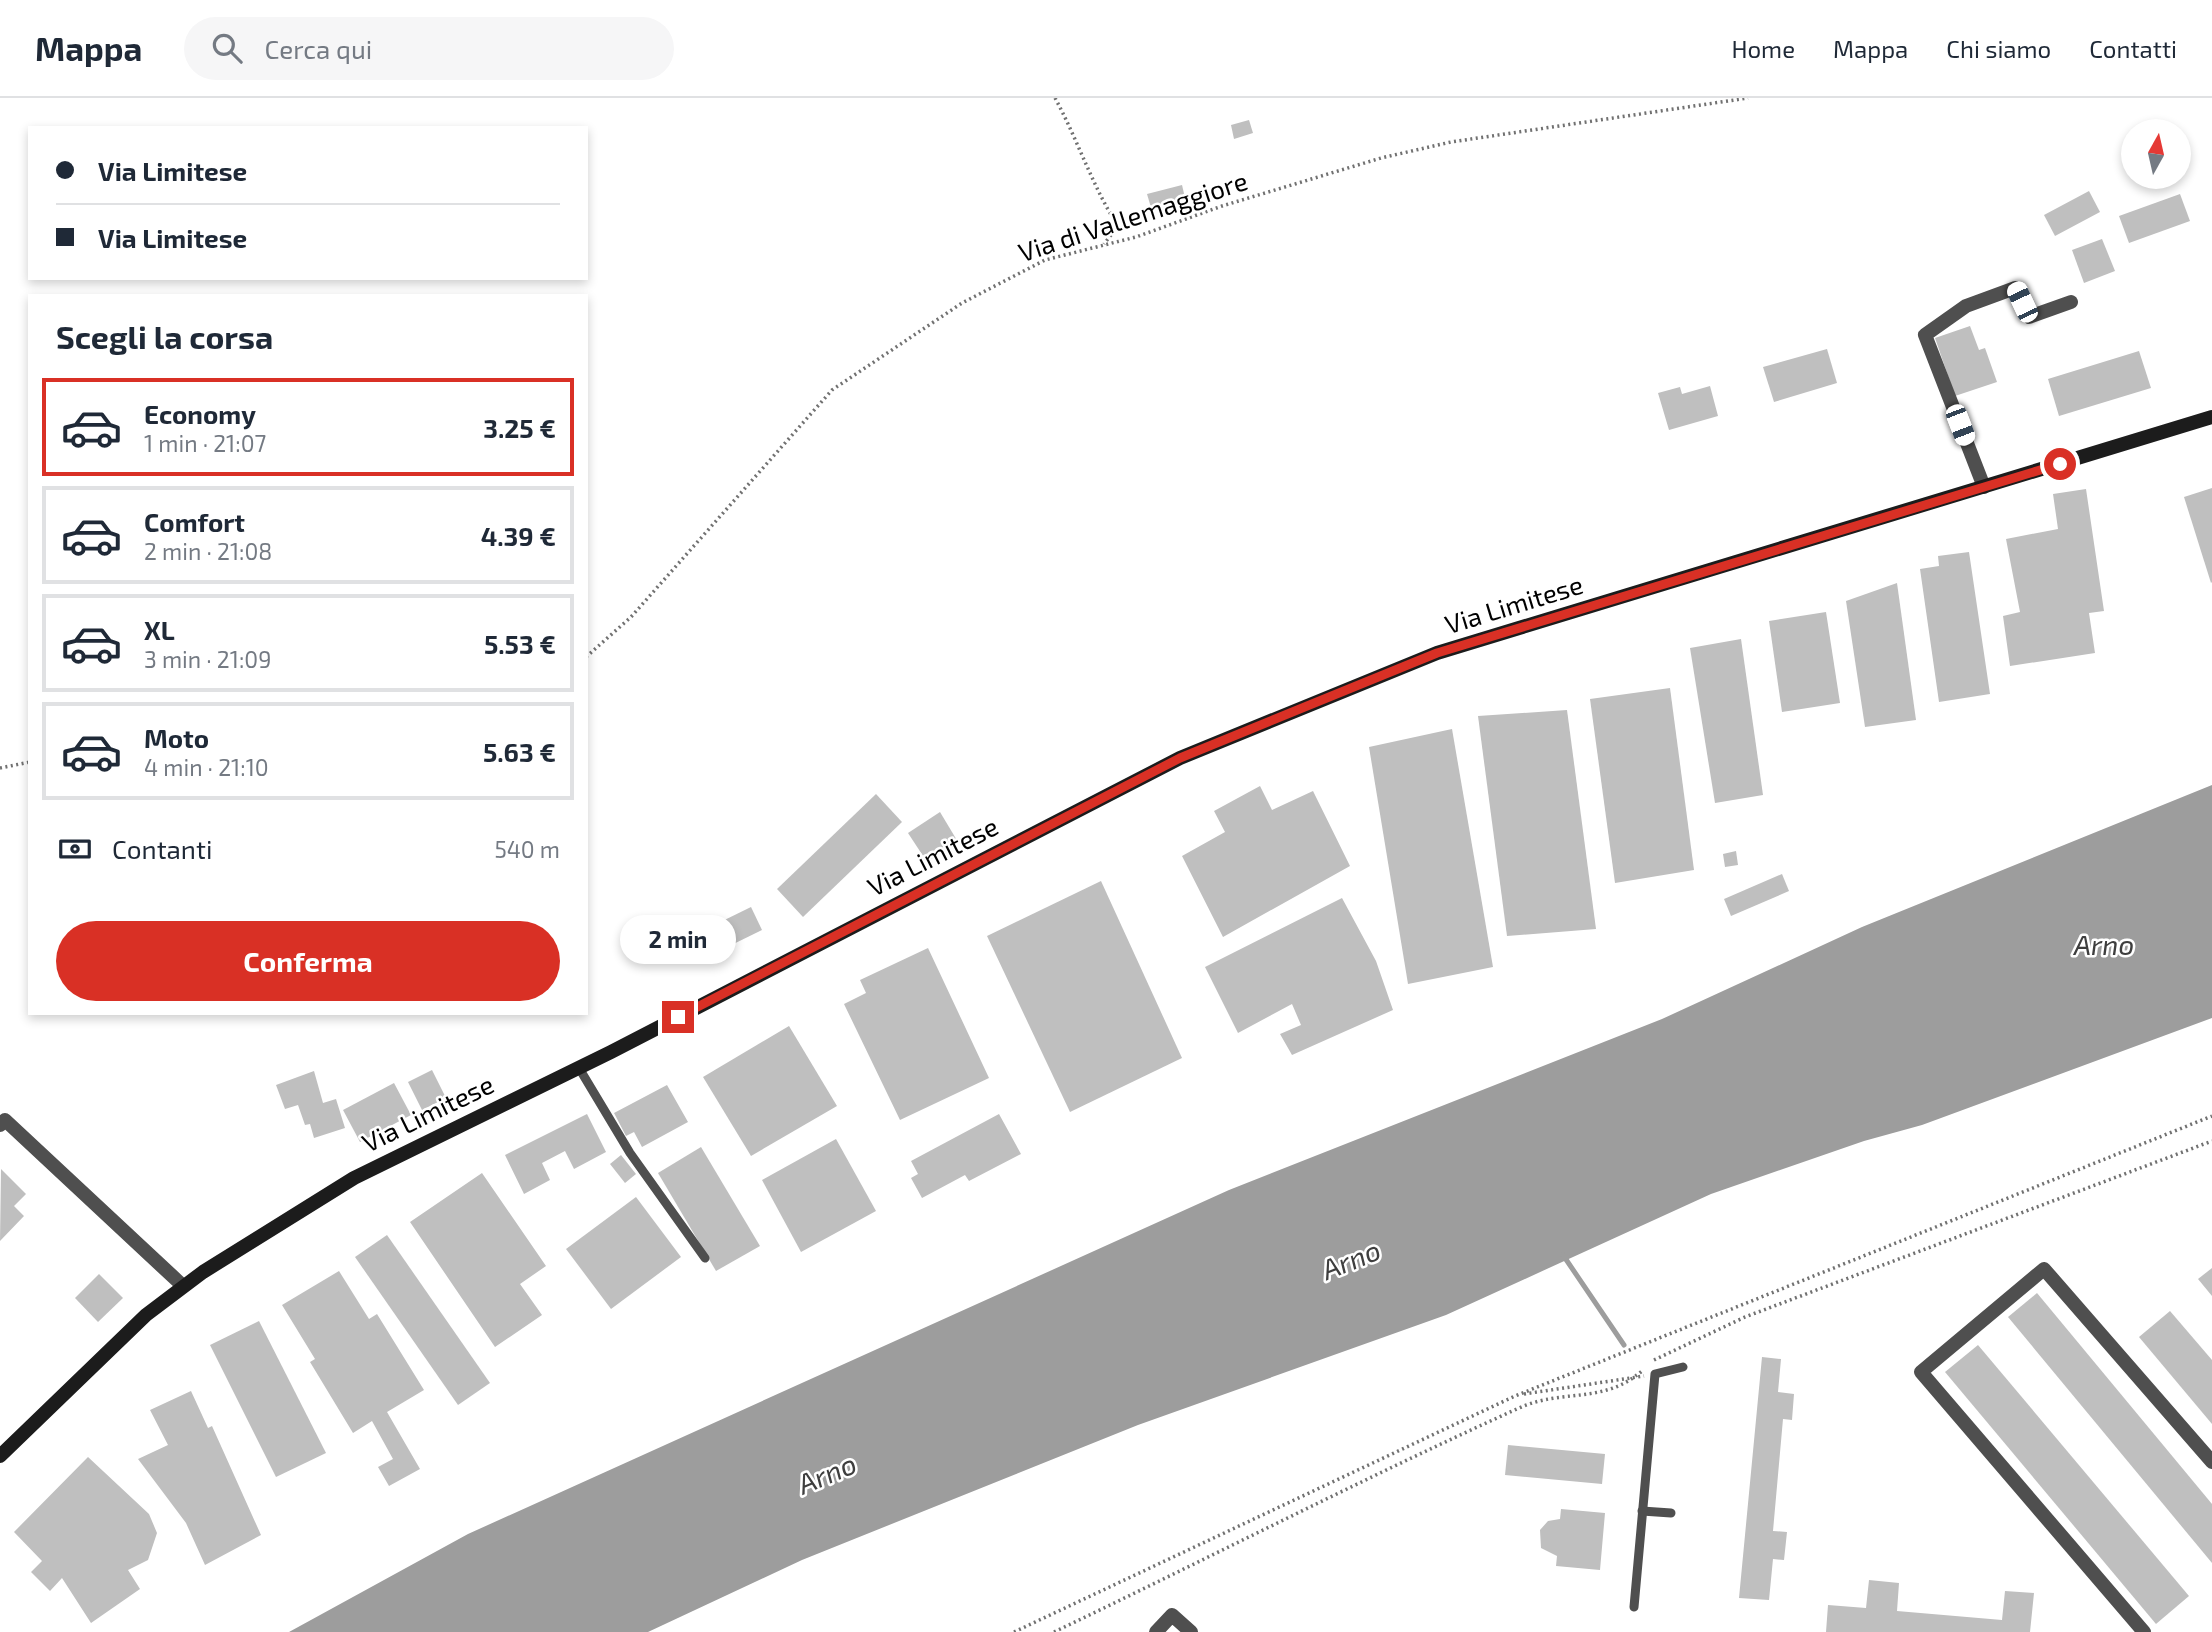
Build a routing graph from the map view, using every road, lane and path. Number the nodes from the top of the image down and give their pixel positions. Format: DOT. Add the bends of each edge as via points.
graph roads {
  1 [pos="1055,98"];
  2 [pos="1748,98"];
  3 [pos="1103,246"];
  4 [pos="2071,302"];
  5 [pos="2212,417"];
  6 [pos="1984,488"];
  7 [pos="588,655"];
  8 [pos="28,762"];
  9 [pos="0,768"];
  10 [pos="579,1068"];
  11 [pos="2212,1116"];
  12 [pos="0,1125"];
  13 [pos="2212,1141"];
  14 [pos="705,1258"];
  15 [pos="183,1286"];
  16 [pos="1683,1367"];
  17 [pos="1655,1374"];
  18 [pos="1635,1377"];
  19 [pos="1515,1396"];
  20 [pos="0,1456"];
  21 [pos="2212,1461"];
  22 [pos="1642,1511"];
  23 [pos="1671,1513"];
  24 [pos="1634,1607"];
  25 [pos="1014,1632"];
  26 [pos="1054,1632"];
  27 [pos="1156,1632"];
  28 [pos="1191,1632"];
  29 [pos="2144,1632"];
  1 -- 3 [label="path" via="1098,194 1118,226"];
  2 -- 3 [label="path, Via di Vallemaggiore" via="1427,147"];
  3 -- 7 [label="path, Via di Vallemaggiore" via="1045,260 974,297 832,390 631,617"];
  4 -- 6 [label="street" via="2029,317 2015,288 1966,306 1926,335"];
  5 -- 6 [label="main road, Via Limitese"];
  6 -- 10 [label="main road, Via Limitese" via="1437,653 1180,758"];
  8 -- 9 [label="path"];
  10 -- 14 [label="lane" via="630,1153"];
  10 -- 15 [label="main road, Via Limitese" via="354,1178"];
  11 -- 19 [label="path"];
  12 -- 15 [label="street" via="5,1120"];
  13 -- 18 [label="path" via="1745,1317 1666,1352"];
  15 -- 20 [label="main road, Via Limitese" via="146,1315"];
  16 -- 17 [label="lane"];
  17 -- 18 [label="path"];
  17 -- 22 [label="lane"];
  18 -- 19 [label="path"];
  18 -- 26 [label="path" via="1614,1390 1522,1407"];
  19 -- 25 [label="path"];
  21 -- 29 [label="street" via="2044,1269 1921,1372"];
  22 -- 23 [label="lane"];
  22 -- 24 [label="lane"];
  27 -- 28 [label="street" via="1172,1615"];
}
